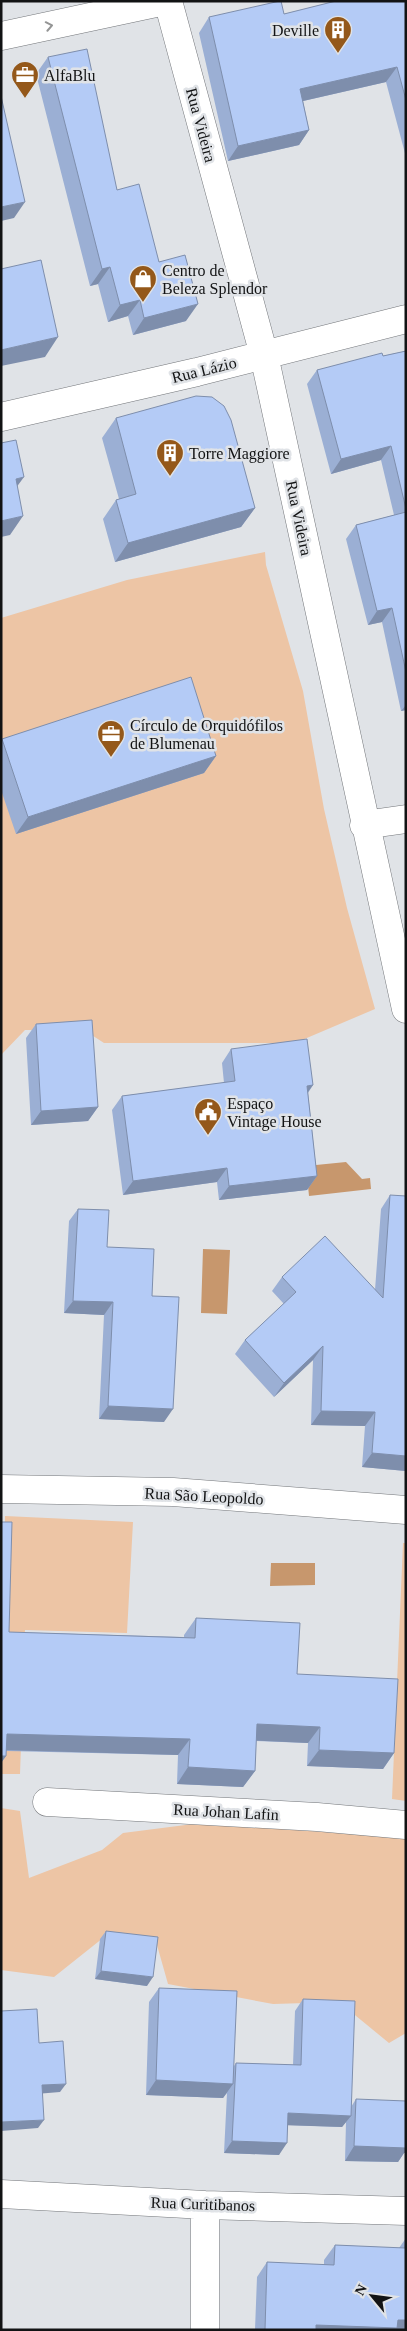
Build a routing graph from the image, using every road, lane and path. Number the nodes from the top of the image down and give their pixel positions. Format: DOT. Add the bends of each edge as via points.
graph roads {
  1 [pos="166,1"];
  2 [pos="1,36"];
  3 [pos="406,319"];
  4 [pos="264,355"];
  5 [pos="1,417"];
  6 [pos="406,819"];
  7 [pos="364,824"];
  8 [pos="406,1009"];
  9 [pos="1,1489"];
  10 [pos="406,1510"];
  11 [pos="47,1802"];
  12 [pos="406,1825"];
  13 [pos="1,2194"];
  14 [pos="205,2205"];
  15 [pos="406,2211"];
  16 [pos="205,2330"];
  2 -- 1 [label="street, one-way"];
  1 -- 4 [label="street, Rua Videira"];
  3 -- 4 [label="street, Rua Lázio"];
  4 -- 5 [label="street, Rua Lázio"];
  4 -- 7 [label="street, Rua Videira"];
  6 -- 7 [label="street"];
  7 -- 8 [label="street, Rua Videira"];
  9 -- 10 [label="street, Rua São Leopoldo" via="173,1492"];
  11 -- 12 [label="street, Rua Johan Lafin"];
  13 -- 14 [label="street, Rua Curitibanos"];
  14 -- 15 [label="street, Rua Curitibanos"];
  14 -- 16 [label="street"];
}
